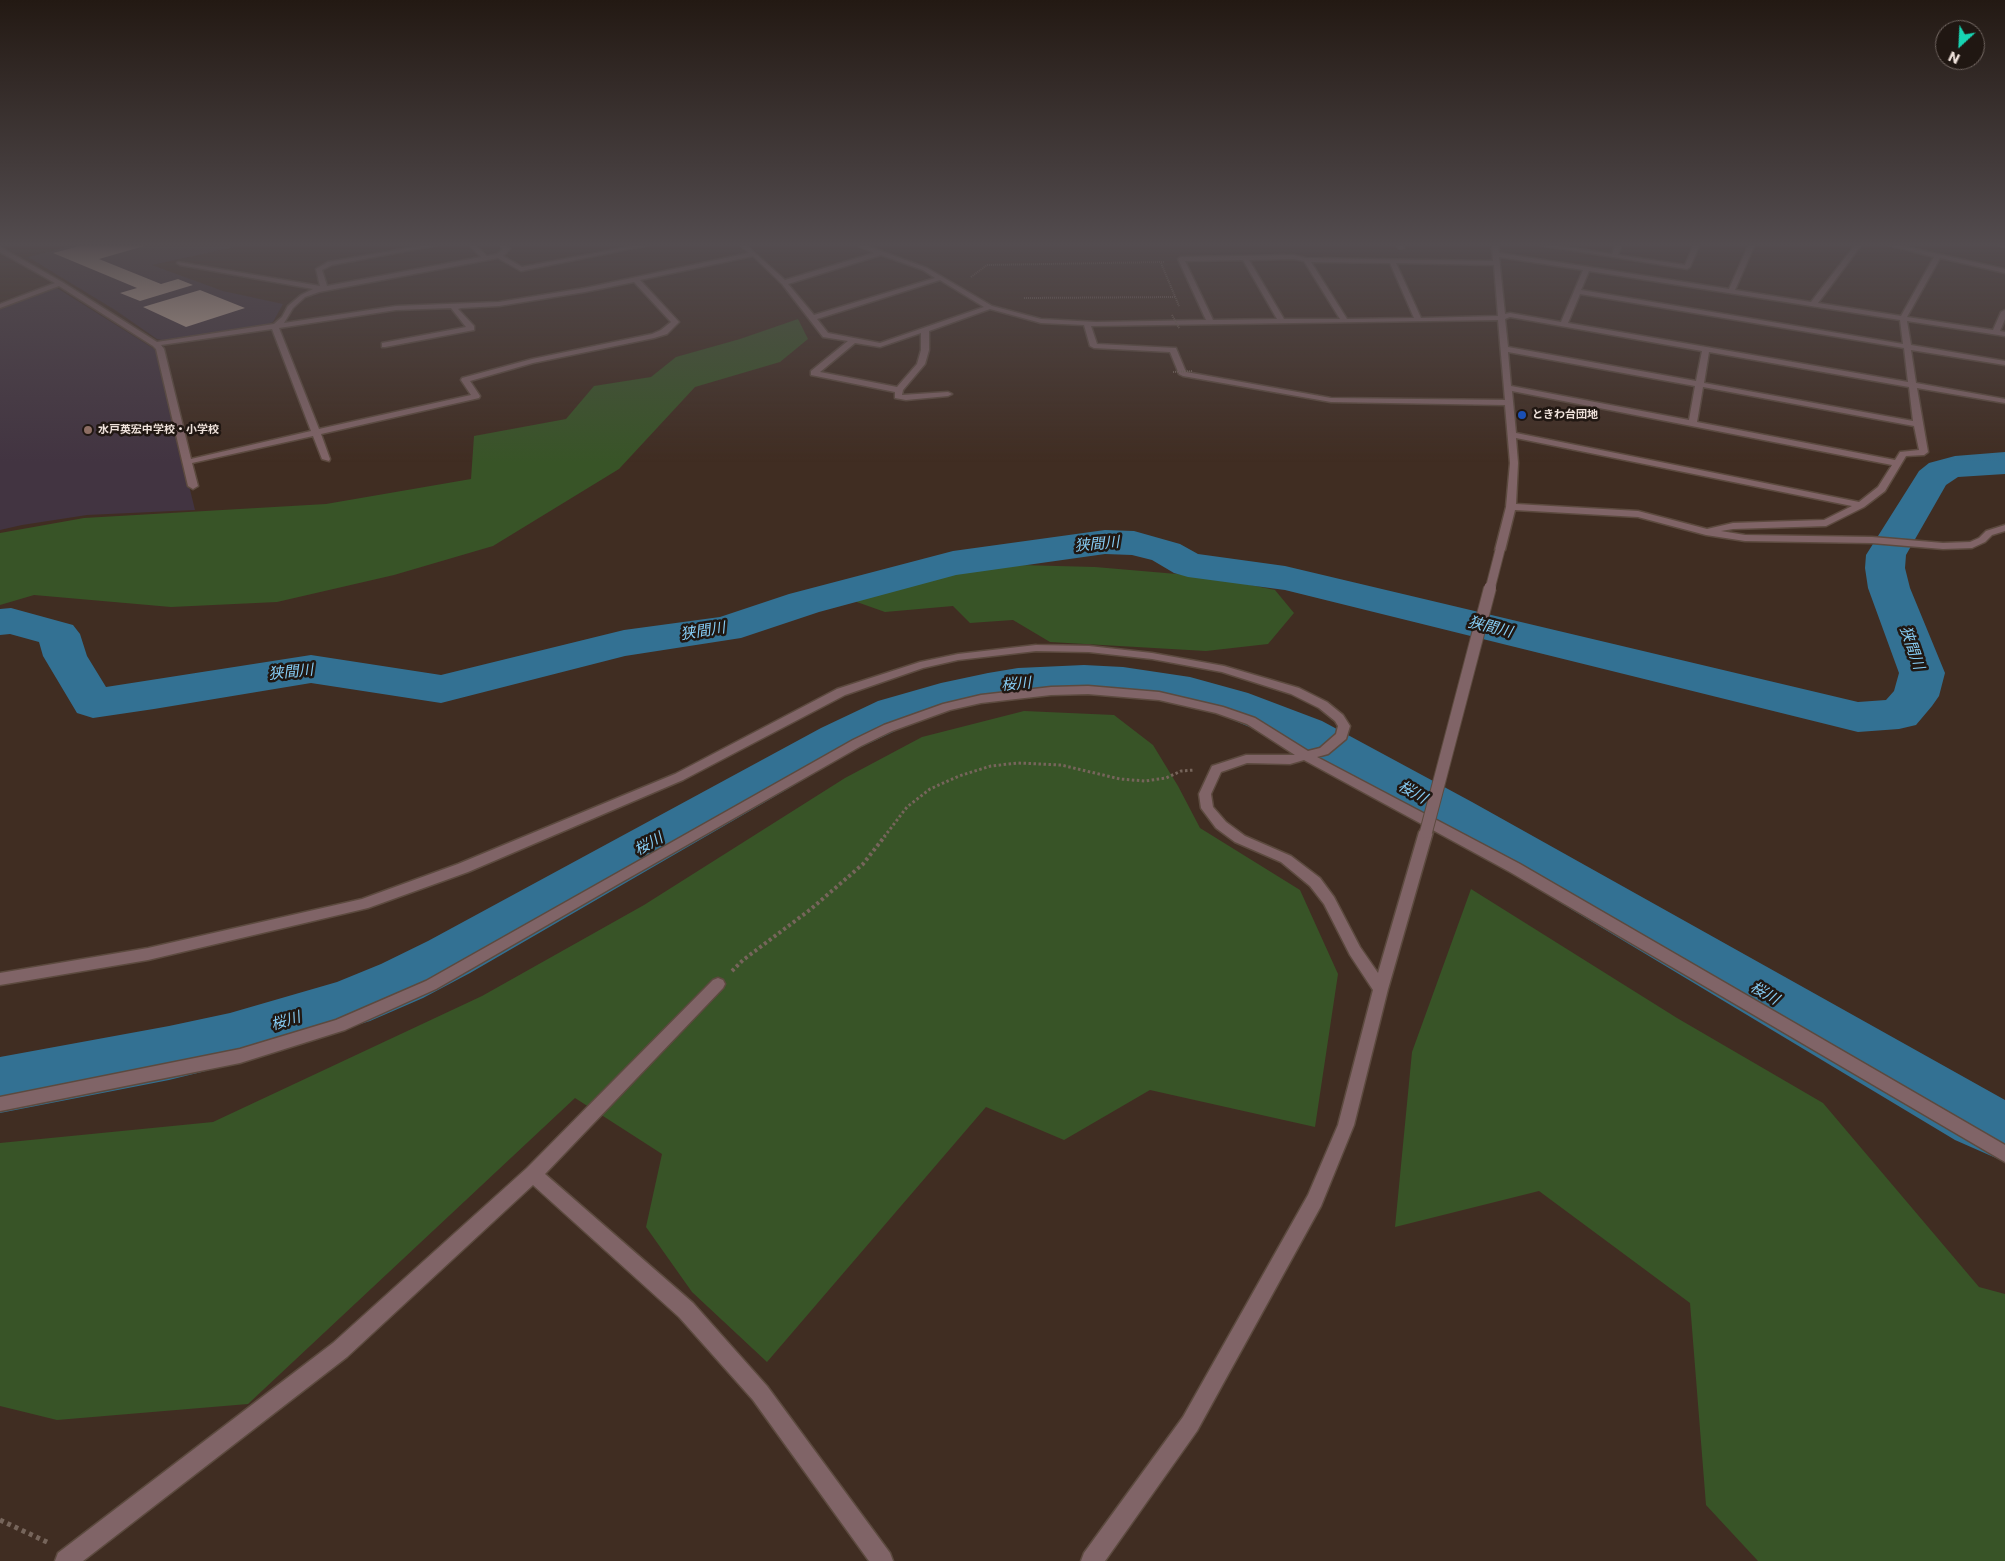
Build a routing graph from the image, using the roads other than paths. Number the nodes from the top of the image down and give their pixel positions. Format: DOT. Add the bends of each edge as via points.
graph roads {
  1 [pos="112,317"];
  2 [pos="286,317"];
  3 [pos="337,317"];
  4 [pos="461,317"];
  5 [pos="670,317"];
  6 [pos="816,317"];
  7 [pos="961,317"];
  8 [pos="1025,317"];
  9 [pos="1208,317"];
  10 [pos="1279,317"];
  11 [pos="1342,317"];
  12 [pos="1504,317"];
  13 [pos="1521,317"];
  14 [pos="1567,317"];
  15 [pos="1727,317"];
  16 [pos="1896,317"];
  17 [pos="2003,317"];
  18 [pos="812,318"];
  19 [pos="1501,318"];
  20 [pos="1903,318"];
  21 [pos="1418,319"];
  22 [pos="1344,320"];
  23 [pos="1281,321"];
  24 [pos="1210,322"];
  25 [pos="1087,324"];
  26 [pos="1564,324"];
  27 [pos="275,326"];
  28 [pos="925,329"];
  29 [pos="1996,332"];
  30 [pos="2005,334"];
  31 [pos="853,341"];
  32 [pos="156,344"];
  33 [pos="384,345"];
  34 [pos="1908,347"];
  35 [pos="1706,348"];
  36 [pos="1505,349"];
  37 [pos="2005,363"];
  38 [pos="1700,385"];
  39 [pos="1913,385"];
  40 [pos="1509,388"];
  41 [pos="899,390"];
  42 [pos="948,394"];
  43 [pos="2005,401"];
  44 [pos="1510,403"];
  45 [pos="1693,423"];
  46 [pos="1918,424"];
  47 [pos="317,432"];
  48 [pos="1513,436"];
  49 [pos="326,459"];
  50 [pos="187,462"];
  51 [pos="1896,463"];
  52 [pos="194,486"];
  53 [pos="1861,505"];
  54 [pos="1511,507"];
  55 [pos="2005,528"];
  56 [pos="1706,532"];
  57 [pos="1308,757"];
  58 [pos="0,979"];
  59 [pos="718,984"];
  60 [pos="1381,989"];
  61 [pos="0,1104"];
  62 [pos="2005,1154"];
  63 [pos="533,1174"];
  64 [pos="70,1558"];
  65 [pos="882,1561"];
  66 [pos="1092,1561"];
  1 -- 32 [label="street"];
  2 -- 27 [label="street"];
  3 -- 27 [label="street"];
  4 -- 33 [label="street" via="471,328"];
  5 -- 47 [label="street" via="675,322 654,336 501,368 465,380 476,396"];
  6 -- 18 [label="street"];
  7 -- 28 [label="street"];
  8 -- 25 [label="street"];
  9 -- 24 [label="street"];
  10 -- 23 [label="street"];
  11 -- 22 [label="street"];
  12 -- 19 [label="street"];
  13 -- 26 [label="street"];
  14 -- 26 [label="street"];
  15 -- 34 [label="street"];
  16 -- 20 [label="street"];
  17 -- 29 [label="street"];
  18 -- 31 [label="street" via="826,335"];
  19 -- 21 [label="street"];
  19 -- 36 [label="street"];
  20 -- 29 [label="street"];
  20 -- 34 [label="street"];
  21 -- 22 [label="street"];
  22 -- 23 [label="street"];
  23 -- 24 [label="street"];
  24 -- 25 [label="street"];
  25 -- 44 [label="street" via="1094,346 1173,350 1182,374 1331,400"];
  26 -- 35 [label="street"];
  27 -- 32 [label="street"];
  27 -- 47 [label="street"];
  28 -- 31 [label="street" via="880,345"];
  28 -- 41 [label="street" via="925,350 920,364"];
  29 -- 30 [label="street"];
  31 -- 41 [label="street" via="814,373"];
  32 -- 50 [label="street" via="160,349"];
  34 -- 37 [label="street"];
  34 -- 39 [label="street"];
  35 -- 38 [label="street"];
  35 -- 39 [label="street"];
  36 -- 38 [label="street"];
  36 -- 40 [label="street"];
  38 -- 45 [label="street"];
  38 -- 46 [label="street"];
  39 -- 43 [label="street"];
  39 -- 46 [label="street"];
  40 -- 44 [label="street"];
  40 -- 45 [label="street"];
  41 -- 42 [label="street" via="898,396 906,398"];
  44 -- 48 [label="street"];
  45 -- 51 [label="street"];
  46 -- 51 [label="street" via="1924,452 1903,454"];
  47 -- 49 [label="street"];
  47 -- 50 [label="street"];
  48 -- 53 [label="street"];
  48 -- 54 [label="street"];
  50 -- 52 [label="street"];
  51 -- 53 [label="street" via="1882,489"];
  53 -- 56 [label="street" via="1826,523 1733,526"];
  54 -- 56 [label="street" via="1638,514"];
  54 -- 60 [label="street, bridge" via="1426,832"];
  55 -- 56 [label="street" via="1972,545 1943,546 1872,540 1745,538"];
  57 -- 58 [label="street" via="1324,751 1342,736 1344,726 1339,718 1323,705 1295,692 1224,669 1089,648 1036,648 958,657 903,670 841,692 679,777 422,884 363,904 148,954"];
  57 -- 60 [label="street" via="1246,759 1216,769 1205,794 1207,808 1221,825 1240,839 1286,859 1315,882"];
  57 -- 61 [label="street" via="1251,721 1159,696 1088,690 1051,691 981,699 947,707 857,743 431,985 381,1008 340,1025 240,1056"];
  57 -- 62 [label="street" via="1515,868"];
  59 -- 63 [label="street"];
  60 -- 66 [label="street" via="1346,1125 1315,1200 1190,1424"];
  63 -- 64 [label="street" via="340,1350"];
  63 -- 65 [label="street" via="686,1310 760,1393"];
}
